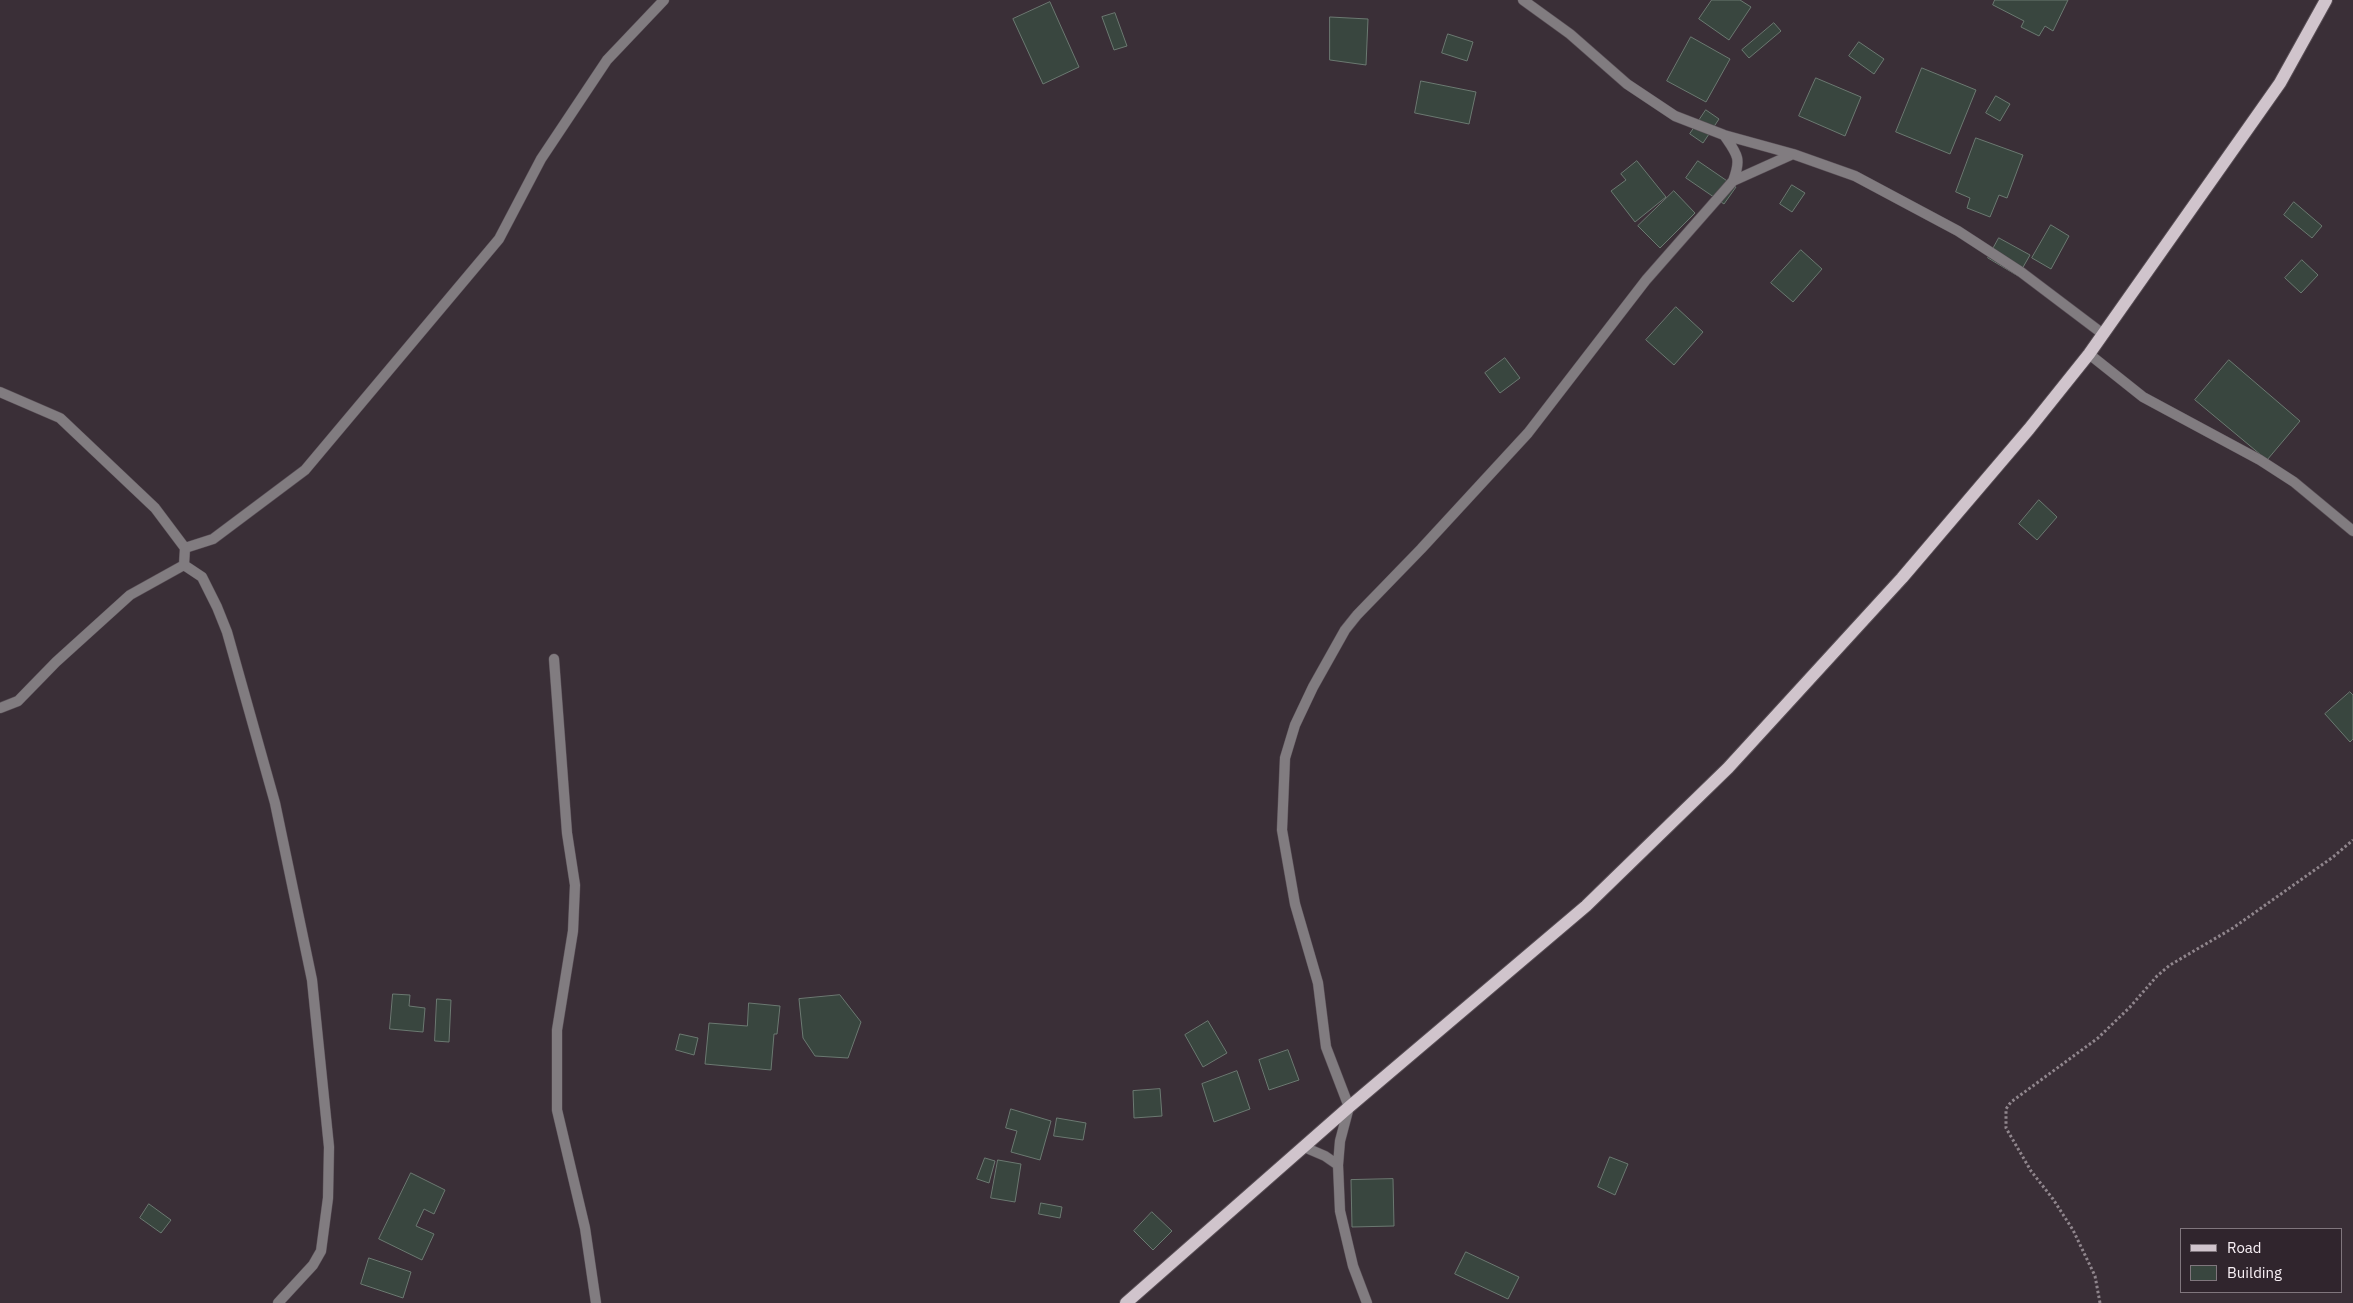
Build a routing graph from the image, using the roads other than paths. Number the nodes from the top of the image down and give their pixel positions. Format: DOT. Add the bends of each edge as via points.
graph roads {
  1 [pos="664,0"];
  2 [pos="1524,0"];
  3 [pos="2326,0"];
  4 [pos="1724,135"];
  5 [pos="1793,154"];
  6 [pos="1733,181"];
  7 [pos="2103,334"];
  8 [pos="2089,354"];
  9 [pos="0,392"];
  10 [pos="2353,531"];
  11 [pos="185,548"];
  12 [pos="184,565"];
  13 [pos="554,659"];
  14 [pos="0,708"];
  15 [pos="1349,1107"];
  16 [pos="1304,1147"];
  17 [pos="1338,1165"];
  18 [pos="278,1303"];
  19 [pos="596,1303"];
  20 [pos="1126,1303"];
  21 [pos="1367,1303"];
  1 -- 11 [label="street" via="607,60 540,159 499,239 305,470 213,539"];
  2 -- 4 [label="street" via="1570,34 1627,84 1675,116"];
  3 -- 7 [label="main road" via="2280,83"];
  4 -- 5 [label="street"];
  4 -- 6 [label="street" via="1738,155"];
  5 -- 6 [label="street"];
  5 -- 7 [label="street" via="1855,176 1958,231 2021,272"];
  6 -- 15 [label="street" via="1646,280 1528,433 1357,615 1345,630 1295,725 1285,758 1282,830 1285,853 1295,904 1318,983 1326,1047"];
  7 -- 8 [label="main road"];
  8 -- 10 [label="street" via="2143,397 2294,482"];
  8 -- 15 [label="main road" via="1902,578 1728,768 1586,906"];
  9 -- 11 [label="street" via="60,418 155,508"];
  11 -- 12 [label="street"];
  12 -- 14 [label="street" via="130,595 18,701"];
  12 -- 18 [label="street" via="202,577 227,632 275,803 312,980 329,1147 325,1225 321,1250 313,1265"];
  13 -- 19 [label="street" via="567,833 575,885 573,931 557,1030 557,1110 586,1228"];
  15 -- 16 [label="main road"];
  15 -- 17 [label="street" via="1340,1141"];
  16 -- 17 [label="street"];
  16 -- 20 [label="main road"];
  17 -- 21 [label="street" via="1340,1211 1353,1266"];
}
